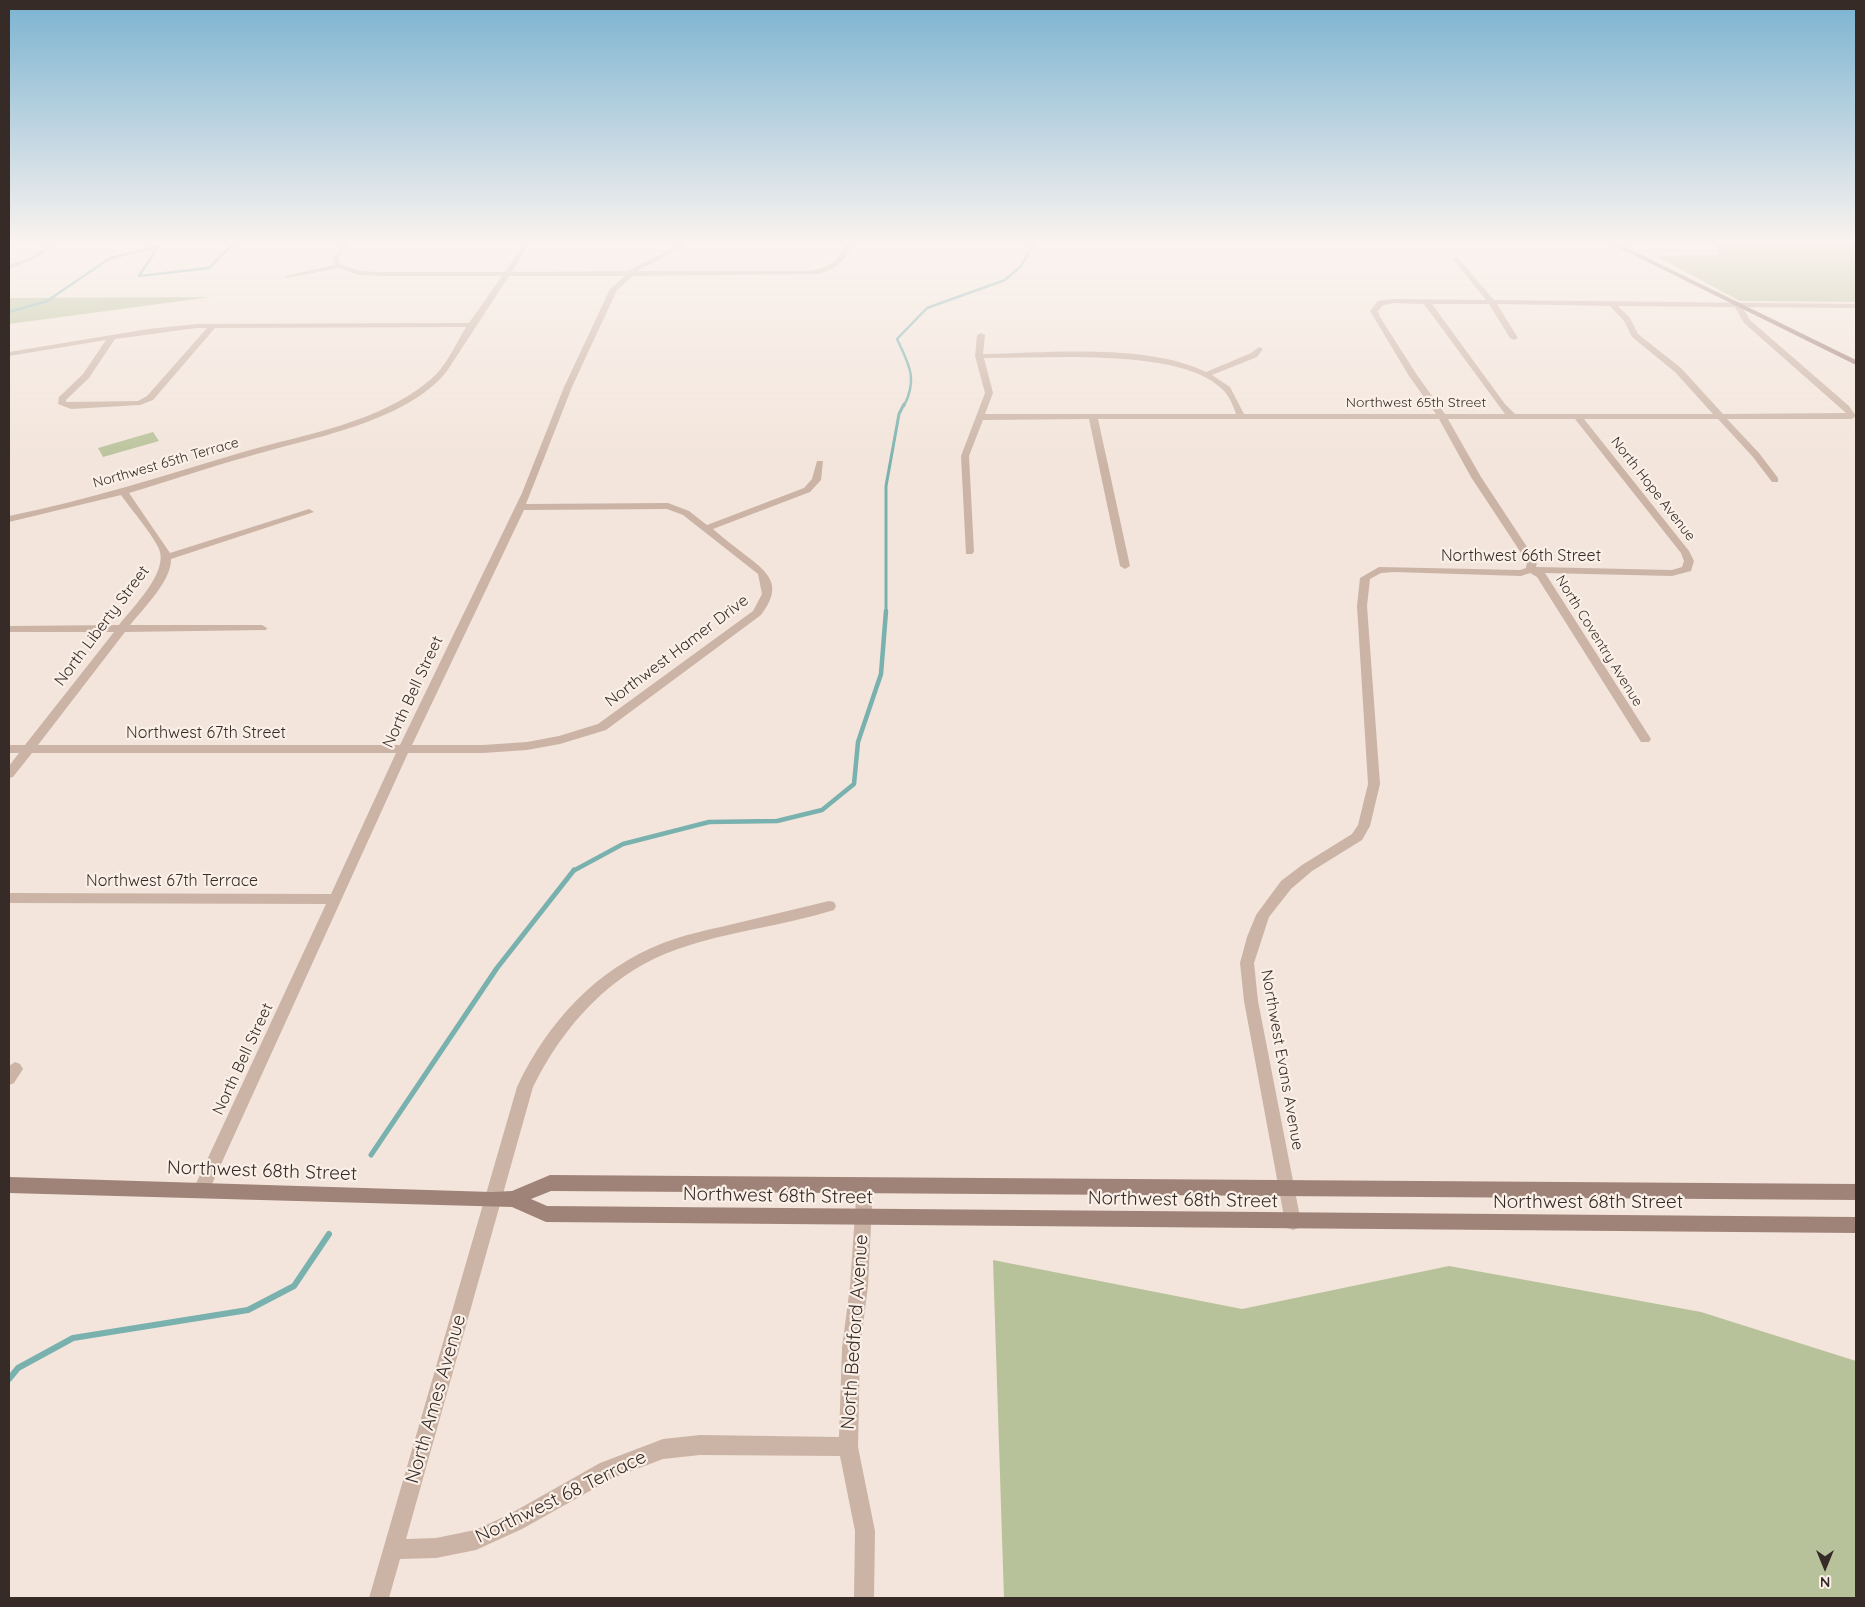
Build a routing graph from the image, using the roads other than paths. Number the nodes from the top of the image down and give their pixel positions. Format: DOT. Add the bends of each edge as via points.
graph roads {
  1 [pos="478,316"];
  2 [pos="602,316"];
  3 [pos="1376,316"];
  4 [pos="1436,316"];
  5 [pos="1498,316"];
  6 [pos="1623,316"];
  7 [pos="1744,316"];
  8 [pos="1762,316"];
  9 [pos="471,325"];
  10 [pos="213,326"];
  11 [pos="982,335"];
  12 [pos="112,337"];
  13 [pos="1514,338"];
  14 [pos="1259,349"];
  15 [pos="9,354"];
  16 [pos="979,356"];
  17 [pos="1856,362"];
  18 [pos="1206,375"];
  19 [pos="1442,416"];
  20 [pos="1720,416"];
  21 [pos="980,417"];
  22 [pos="1093,417"];
  23 [pos="1241,417"];
  24 [pos="1513,417"];
  25 [pos="1578,417"];
  26 [pos="820,464"];
  27 [pos="1775,480"];
  28 [pos="123,491"];
  29 [pos="518,507"];
  30 [pos="309,512"];
  31 [pos="9,519"];
  32 [pos="705,530"];
  33 [pos="969,552"];
  34 [pos="166,556"];
  35 [pos="1125,566"];
  36 [pos="1531,570"];
  37 [pos="1370,573"];
  38 [pos="1672,573"];
  39 [pos="262,628"];
  40 [pos="9,629"];
  41 [pos="122,630"];
  42 [pos="1645,739"];
  43 [pos="9,749"];
  44 [pos="29,749"];
  45 [pos="404,749"];
  46 [pos="9,774"];
  47 [pos="9,898"];
  48 [pos="335,899"];
  49 [pos="829,906"];
  50 [pos="9,1185"];
  51 [pos="865,1185"];
  52 [pos="1286,1187"];
  53 [pos="201,1190"];
  54 [pos="1856,1192"];
  55 [pos="513,1199"];
  56 [pos="492,1200"];
  57 [pos="862,1218"];
  58 [pos="1293,1222"];
  59 [pos="1856,1225"];
  60 [pos="848,1447"];
  61 [pos="394,1549"];
  62 [pos="379,1598"];
  63 [pos="864,1598"];
  1 -- 9 [label="street, Northwest 65th Terrace"];
  2 -- 29 [label="street, North Bell Street" via="568,387 527,493"];
  3 -- 19 [label="street, North Coventry Avenue"];
  4 -- 24 [label="street"];
  5 -- 13 [label="street"];
  6 -- 20 [label="street" via="1635,335 1678,370"];
  7 -- 20 [label="street, Northwest 65th Street" via="1852,416"];
  8 -- 17 [label="main road"];
  9 -- 10 [label="street"];
  9 -- 28 [label="street, Northwest 65th Terrace" via="444,371 426,387 384,411"];
  10 -- 12 [label="street"];
  10 -- 12 [label="street" via="150,398 140,403 71,406 61,402 86,376"];
  11 -- 16 [label="street"];
  12 -- 15 [label="street"];
  14 -- 18 [label="street" via="1254,355"];
  16 -- 18 [label="street" via="1132,357 1175,364"];
  16 -- 21 [label="street" via="989,393"];
  18 -- 23 [label="street" via="1226,388"];
  19 -- 23 [label="street, Northwest 65th Street"];
  19 -- 24 [label="street, Northwest 65th Street"];
  19 -- 36 [label="street, North Coventry Avenue" via="1476,477 1532,562"];
  20 -- 25 [label="street, Northwest 65th Street"];
  20 -- 27 [label="street"];
  21 -- 22 [label="street, Northwest 65th Street"];
  21 -- 33 [label="street" via="965,456"];
  22 -- 23 [label="street, Northwest 65th Street"];
  22 -- 35 [label="street"];
  24 -- 25 [label="street, Northwest 65th Street"];
  25 -- 38 [label="street, North Hope Avenue" via="1686,553 1687,569"];
  26 -- 32 [label="street" via="816,480 807,490"];
  28 -- 31 [label="street, Northwest 65th Terrace"];
  28 -- 34 [label="street, North Liberty Street"];
  29 -- 32 [label="street, Northwest Hamer Drive" via="668,506 686,513"];
  29 -- 45 [label="street, North Bell Street"];
  30 -- 34 [label="street"];
  32 -- 45 [label="street, Northwest Hamer Drive" via="762,573 768,586 765,604 602,727 527,746"];
  34 -- 41 [label="street, North Liberty Street" via="161,578"];
  36 -- 37 [label="street, Northwest 66th Street" via="1522,573 1394,569"];
  36 -- 38 [label="street, Northwest 66th Street"];
  36 -- 42 [label="street, North Coventry Avenue" via="1541,575"];
  37 -- 52 [label="street, Northwest Evans Avenue" via="1365,578 1362,606 1374,784 1364,826 1357,837 1286,885 1263,915 1248,963"];
  39 -- 41 [label="street"];
  40 -- 41 [label="street"];
  41 -- 44 [label="street, North Liberty Street"];
  43 -- 44 [label="street, Northwest 67th Street"];
  44 -- 45 [label="street, Northwest 67th Street"];
  44 -- 46 [label="street, North Liberty Street"];
  45 -- 48 [label="street, North Bell Street"];
  47 -- 48 [label="street, Northwest 67th Terrace"];
  48 -- 53 [label="street, North Bell Street"];
  49 -- 56 [label="street, North Ames Avenue" via="685,941 661,950 617,974 588,997 556,1031 536,1062 525,1087"];
  50 -- 53 [label="main road, Northwest 68th Street"];
  51 -- 52 [label="main road, Northwest 68th Street"];
  51 -- 55 [label="main road, Northwest 68th Street" via="550,1183"];
  51 -- 57 [label="street, North Bedford Avenue"];
  52 -- 54 [label="main road, Northwest 68th Street"];
  52 -- 58 [label="street, Northwest Evans Avenue"];
  53 -- 56 [label="main road, Northwest 68th Street"];
  55 -- 56 [label="main road, Northwest 68th Street"];
  55 -- 57 [label="main road, Northwest 68th Street" via="546,1214"];
  56 -- 61 [label="street, North Ames Avenue"];
  57 -- 58 [label="main road, Northwest 68th Street"];
  57 -- 60 [label="street, North Bedford Avenue" via="859,1286 851,1348"];
  58 -- 59 [label="main road, Northwest 68th Street"];
  60 -- 61 [label="street, Northwest 68 Terrace" via="700,1445 663,1449 607,1470 515,1522 476,1540 436,1548"];
  60 -- 63 [label="street, North Bedford Avenue" via="864,1530"];
  61 -- 62 [label="street, North Ames Avenue"];
}
